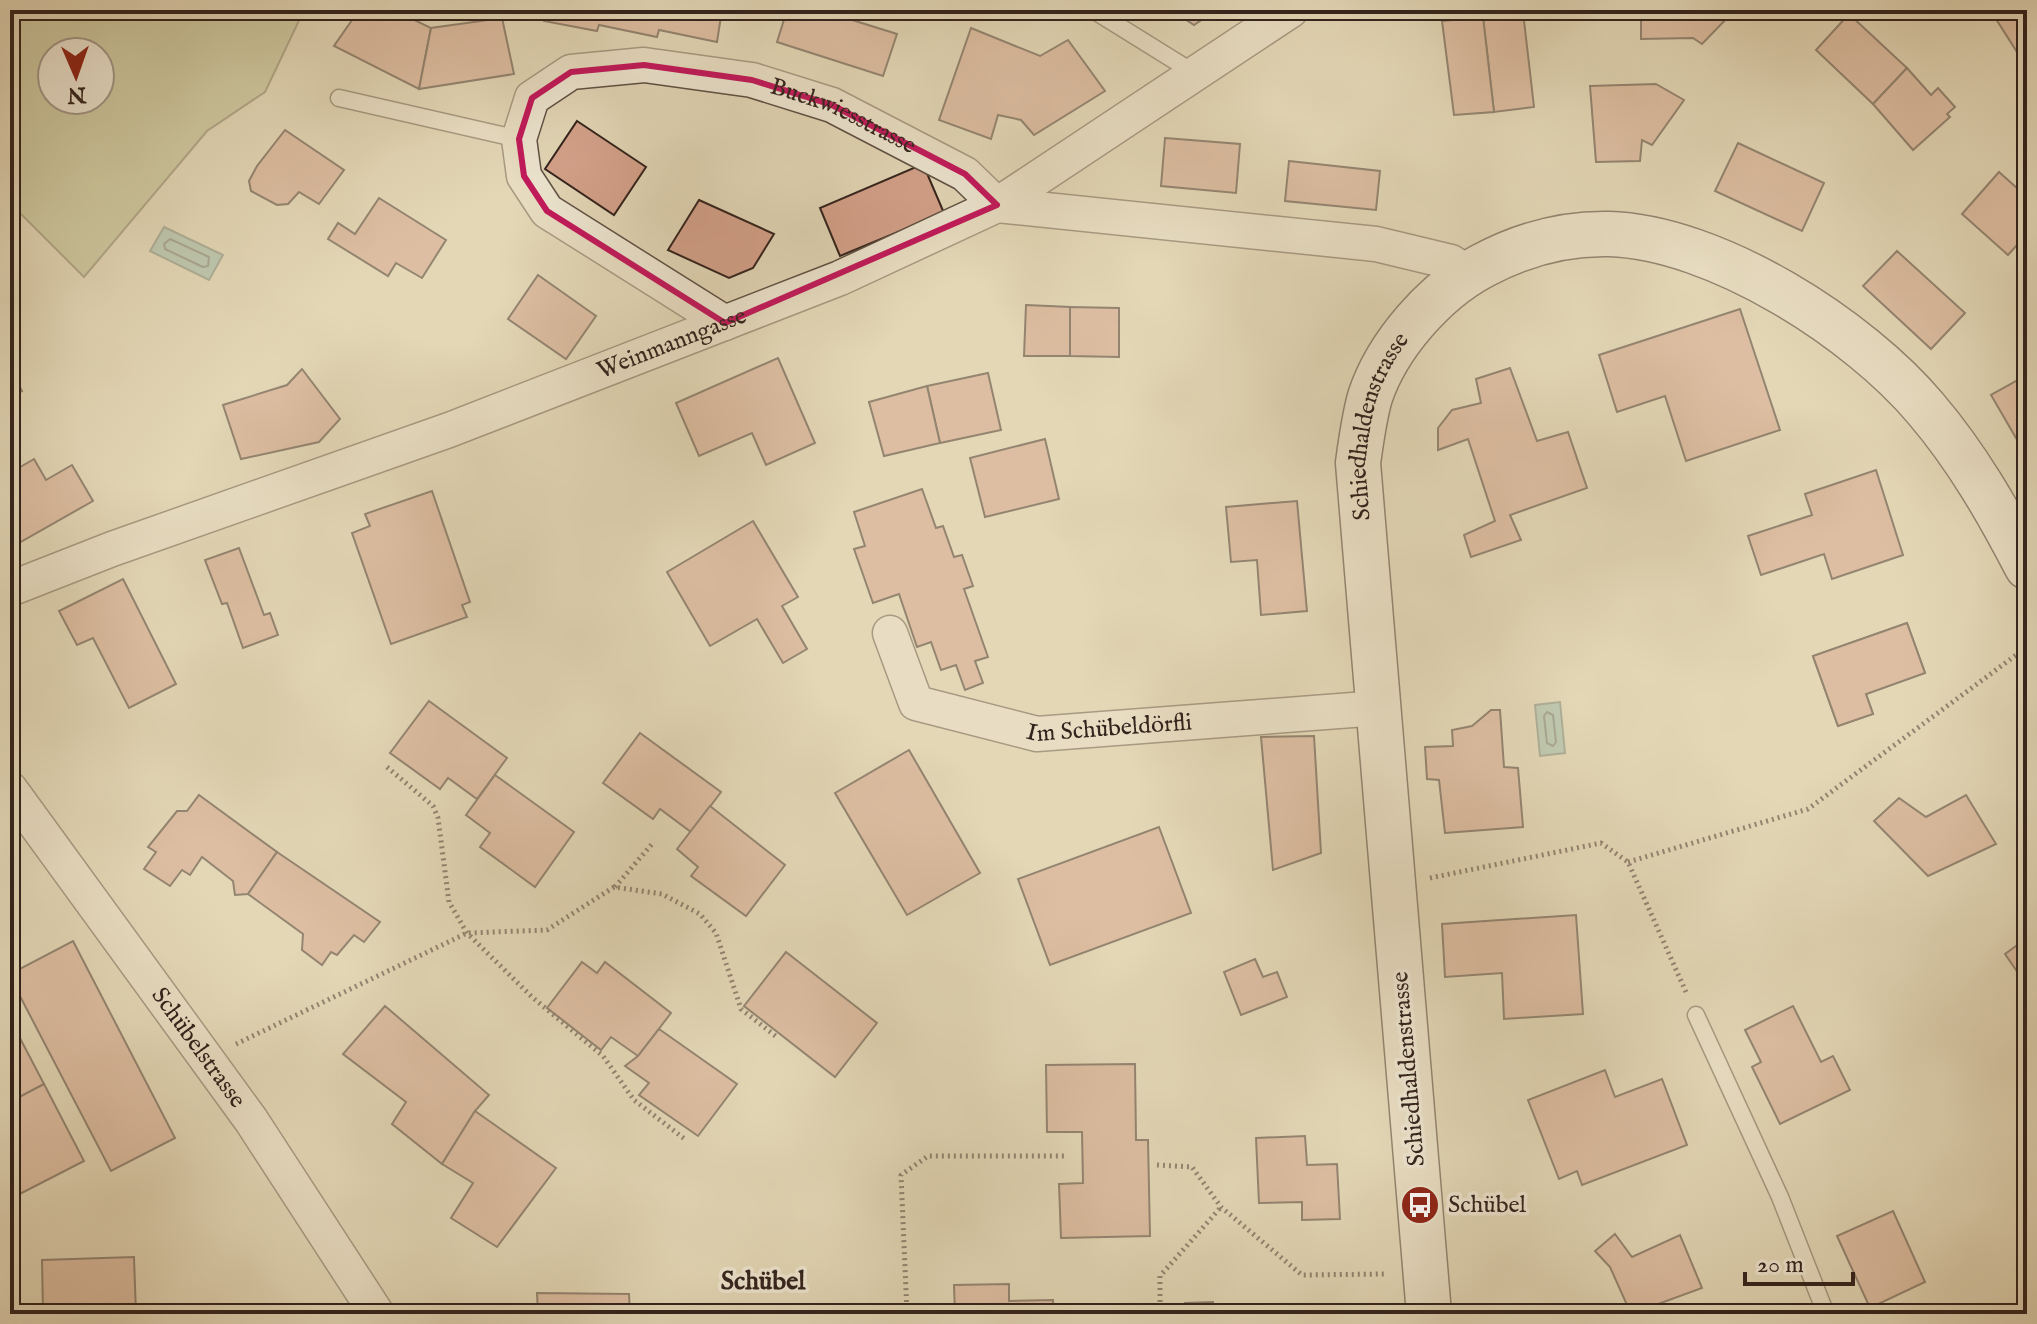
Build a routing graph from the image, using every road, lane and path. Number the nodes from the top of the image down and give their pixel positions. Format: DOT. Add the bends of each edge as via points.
graph roads {
  1 [pos="1093,10"];
  2 [pos="1291,10"];
  3 [pos="1196,74"];
  4 [pos="339,98"];
  5 [pos="519,139"];
  6 [pos="997,205"];
  7 [pos="1467,273"];
  8 [pos="725,323"];
  9 [pos="2027,567"];
  10 [pos="10,589"];
  11 [pos="890,633"];
  12 [pos="2027,647"];
  13 [pos="1379,708"];
  14 [pos="387,767"];
  15 [pos="10,789"];
  16 [pos="652,844"];
  17 [pos="1628,862"];
  18 [pos="1394,886"];
  19 [pos="614,887"];
  20 [pos="467,933"];
  21 [pos="1696,1015"];
  22 [pos="778,1038"];
  23 [pos="206,1058"];
  24 [pos="686,1140"];
  25 [pos="1066,1156"];
  26 [pos="1157,1165"];
  27 [pos="1221,1207"];
  28 [pos="1428,1293"];
  29 [pos="377,1314"];
  30 [pos="907,1314"];
  31 [pos="1160,1314"];
  32 [pos="1826,1314"];
  1 -- 3 [label="lane"];
  2 -- 3 [label="street, Weinmanngasse"];
  3 -- 6 [label="street, Weinmanngasse"];
  4 -- 5 [label="lane"];
  5 -- 6 [label="street, Buckwiesstrasse" via="532,98 571,72 644,65 752,80 832,105 965,174"];
  5 -- 8 [label="street, Buckwiesstrasse" via="524,176 547,211"];
  6 -- 7 [label="street" via="1376,244 1451,262"];
  6 -- 8 [label="street, Weinmanngasse" via="840,278"];
  7 -- 9 [label="main road, Schiedhaldenstrasse" via="1512,250 1554,239 1611,234 1699,253 1758,280 1840,330 1925,407 1997,508"];
  7 -- 13 [label="main road, Schiedhaldenstrasse" via="1437,297 1400,343 1370,396 1362,433 1358,463"];
  8 -- 10 [label="street, Weinmanngasse" via="449,430"];
  11 -- 13 [label="street, Im Schübeldörfli" via="916,703 1037,734"];
  12 -- 17 [label="path" via="1808,809"];
  13 -- 18 [label="main road, Schiedhaldenstrasse"];
  14 -- 20 [label="path" via="433,806 449,902"];
  15 -- 23 [label="street, Schübelstrasse"];
  16 -- 19 [label="path"];
  17 -- 18 [label="path" via="1601,843"];
  17 -- 21 [label="path"];
  18 -- 28 [label="main road, Schiedhaldenstrasse"];
  19 -- 20 [label="path" via="547,930"];
  19 -- 22 [label="path" via="662,894 700,914 716,933 741,1009"];
  20 -- 23 [label="path"];
  20 -- 24 [label="path" via="603,1056 634,1100"];
  21 -- 32 [label="lane" via="1780,1197"];
  23 -- 29 [label="street, Schübelstrasse"];
  25 -- 30 [label="path" via="928,1156 901,1175"];
  26 -- 27 [label="path" via="1192,1167"];
  27 -- 28 [label="path" via="1302,1275"];
  27 -- 31 [label="path" via="1160,1276"];
}
